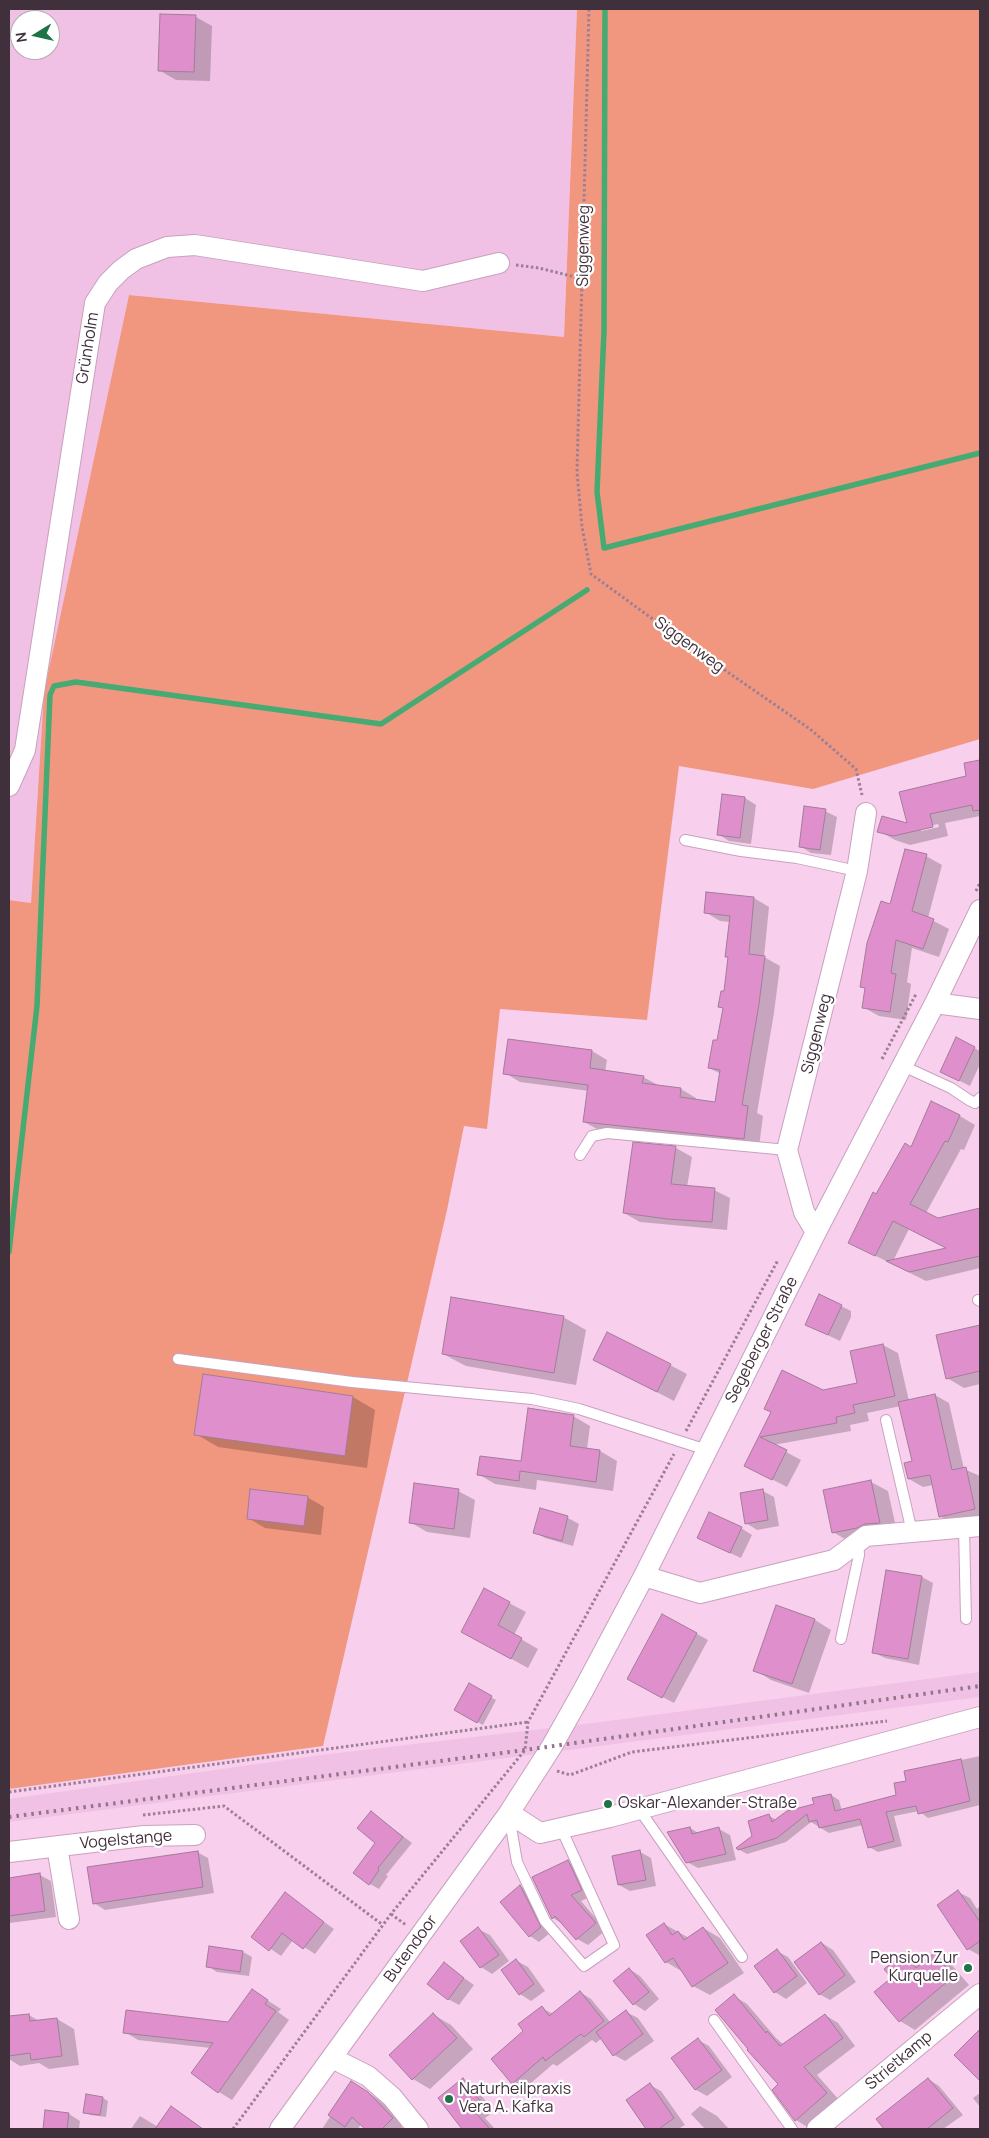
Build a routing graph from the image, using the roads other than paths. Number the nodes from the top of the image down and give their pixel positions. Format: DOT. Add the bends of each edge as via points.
graph roads {
  1 [pos="499,263"];
  2 [pos="9,786"];
  3 [pos="866,813"];
  4 [pos="685,840"];
  5 [pos="857,871"];
  6 [pos="976,905"];
  7 [pos="935,1003"];
  8 [pos="980,1009"];
  9 [pos="903,1066"];
  10 [pos="980,1098"];
  11 [pos="787,1150"];
  12 [pos="580,1155"];
  13 [pos="816,1232"];
  14 [pos="178,1359"];
  15 [pos="886,1420"];
  16 [pos="707,1450"];
  17 [pos="972,1526"];
  18 [pos="912,1532"];
  19 [pos="858,1542"];
  20 [pos="644,1576"];
  21 [pos="966,1619"];
  22 [pos="841,1639"];
  23 [pos="980,1717"];
  24 [pos="538,1766"];
  25 [pos="640,1808"];
  26 [pos="509,1813"];
  27 [pos="561,1828"];
  28 [pos="195,1835"];
  29 [pos="57,1846"];
  30 [pos="9,1852"];
  31 [pos="69,1919"];
  32 [pos="742,1957"];
  33 [pos="980,1994"];
  34 [pos="714,2020"];
  35 [pos="332,2058"];
  36 [pos="280,2129"];
  37 [pos="418,2129"];
  38 [pos="792,2129"];
  39 [pos="817,2129"];
  1 -- 2 [label="street, Grünholm" via="423,280 195,244 167,247 136,259 108,283 96,303 25,750"];
  3 -- 5 [label="street, Siggenweg"];
  4 -- 5 [label="lane"];
  5 -- 11 [label="street, Siggenweg"];
  6 -- 7 [label="street, Segeberger Straße"];
  7 -- 8 [label="street"];
  7 -- 9 [label="street, Segeberger Straße"];
  9 -- 10 [label="lane" via="975,1103"];
  9 -- 13 [label="street, Segeberger Straße"];
  11 -- 12 [label="lane" via="607,1133 592,1136"];
  11 -- 13 [label="street, Siggenweg" via="804,1212"];
  13 -- 16 [label="street, Segeberger Straße"];
  14 -- 16 [label="lane" via="352,1382 532,1399 579,1409"];
  15 -- 18 [label="lane"];
  16 -- 20 [label="street, Segeberger Straße"];
  17 -- 18 [label="street"];
  17 -- 21 [label="lane"];
  18 -- 19 [label="street" via="866,1536"];
  19 -- 20 [label="street" via="834,1560 700,1594"];
  19 -- 22 [label="lane" via="859,1556"];
  20 -- 24 [label="street, Segeberger Straße" via="584,1690"];
  23 -- 25 [label="street"];
  24 -- 26 [label="street, Butendoor"];
  25 -- 27 [label="street"];
  25 -- 32 [label="lane"];
  26 -- 27 [label="street" via="540,1833"];
  26 -- 27 [label="lane" via="517,1862 545,1921 584,1966 614,1944"];
  26 -- 35 [label="street, Butendoor"];
  28 -- 29 [label="street, Vogelstange" via="144,1836"];
  29 -- 30 [label="street, Vogelstange"];
  29 -- 31 [label="street, Vogelstange"];
  33 -- 39 [label="street, Strietkamp"];
  34 -- 38 [label="lane"];
  35 -- 36 [label="street, Butendoor"];
  35 -- 37 [label="street" via="368,2076 392,2097"];
}
